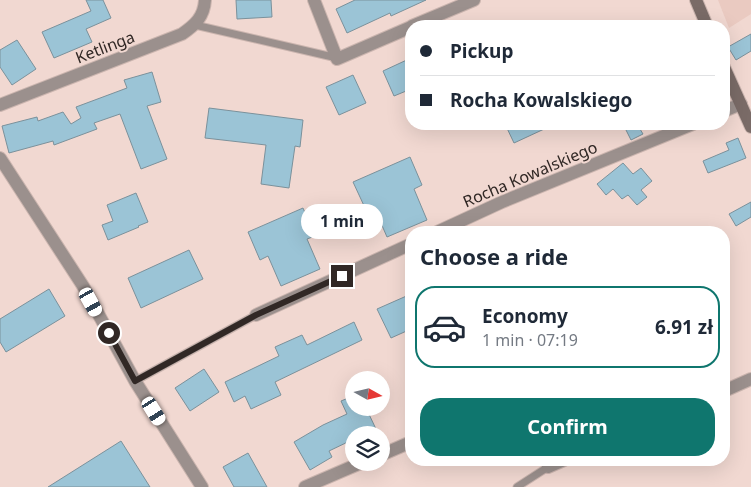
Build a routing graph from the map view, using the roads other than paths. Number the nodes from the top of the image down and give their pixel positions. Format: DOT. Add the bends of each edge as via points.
graph roads {
  1 [pos="205,0"];
  2 [pos="314,0"];
  3 [pos="474,0"];
  4 [pos="696,0"];
  5 [pos="426,20"];
  6 [pos="704,20"];
  7 [pos="195,25"];
  8 [pos="405,29"];
  9 [pos="337,58"];
  10 [pos="730,80"];
  11 [pos="741,104"];
  12 [pos="0,105"];
  13 [pos="730,109"];
  14 [pos="751,127"];
  15 [pos="678,130"];
  16 [pos="0,158"];
  17 [pos="450,226"];
  18 [pos="405,247"];
  19 [pos="256,315"];
  20 [pos="751,379"];
  21 [pos="135,381"];
  22 [pos="730,388"];
  23 [pos="405,445"];
  24 [pos="390,451"];
  25 [pos="548,467"];
  26 [pos="345,470"];
  27 [pos="202,487"];
  28 [pos="305,487"];
  29 [pos="517,487"];
  1 -- 7 [label="street"];
  2 -- 9 [label="street"];
  3 -- 5 [label="street"];
  4 -- 6 [label="street"];
  7 -- 9 [label="lane"];
  7 -- 12 [label="street, Ketlinga" via="182,34"];
  8 -- 9 [label="street"];
  10 -- 11 [label="street"];
  11 -- 13 [label="street"];
  11 -- 14 [label="street"];
  15 -- 17 [label="street, Rocha Kowalskiego"];
  16 -- 21 [label="street" via="82,286"];
  18 -- 19 [label="street"];
  19 -- 21 [label="lane"];
  20 -- 22 [label="street"];
  21 -- 27 [label="street"];
  23 -- 24 [label="street"];
  25 -- 29 [label="lane"];
  26 -- 28 [label="street"];
}
